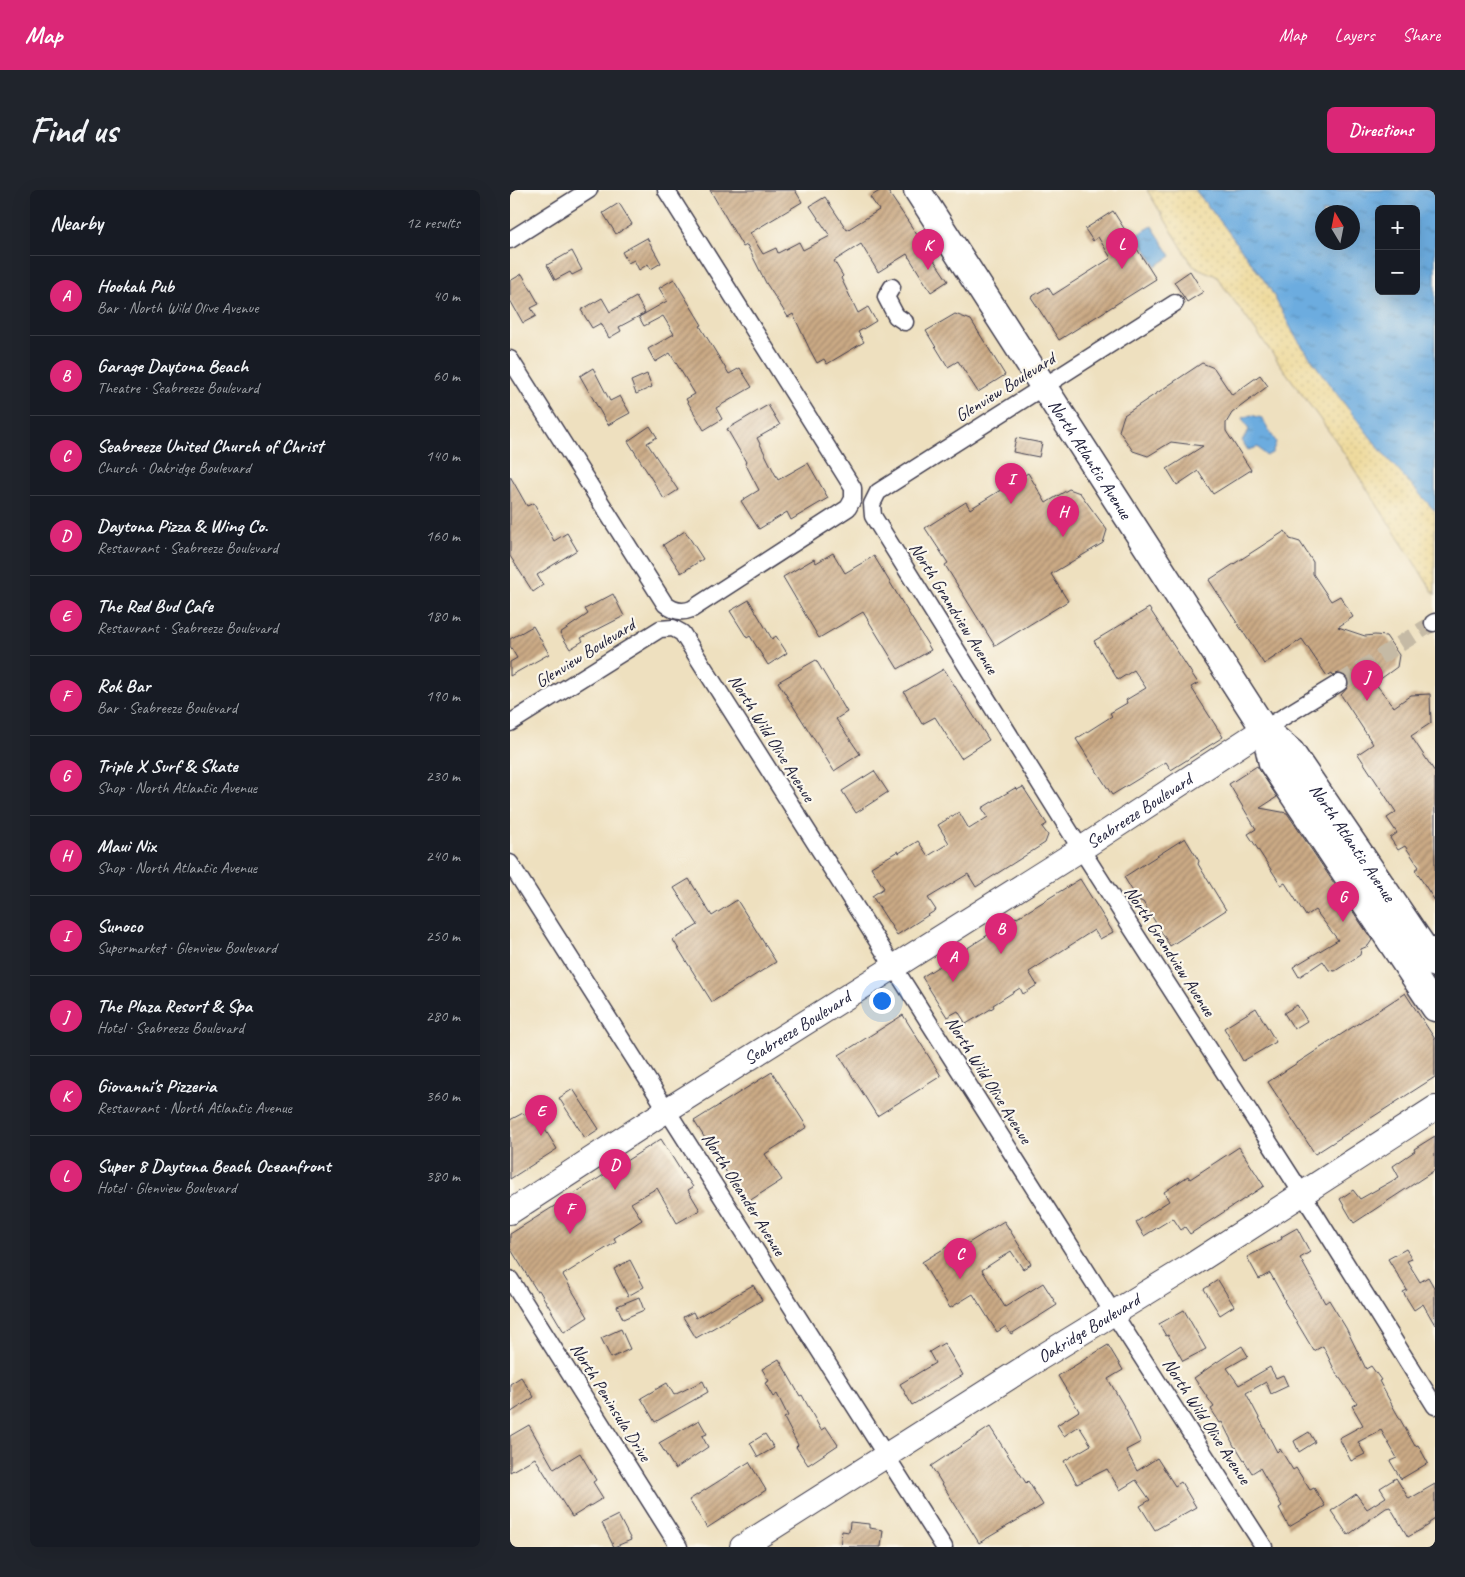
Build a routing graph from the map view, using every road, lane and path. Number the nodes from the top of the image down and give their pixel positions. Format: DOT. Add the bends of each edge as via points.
graph roads {
  1 [pos="589,190"];
  2 [pos="666,190"];
  3 [pos="917,190"];
  4 [pos="510,240"];
  5 [pos="892,287"];
  6 [pos="1175,303"];
  7 [pos="905,322"];
  8 [pos="510,359"];
  9 [pos="1044,386"];
  10 [pos="873,516"];
  11 [pos="682,633"];
  12 [pos="1339,683"];
  13 [pos="510,723"];
  14 [pos="1264,729"];
  15 [pos="1081,849"];
  16 [pos="510,863"];
  17 [pos="1435,964"];
  18 [pos="894,966"];
  19 [pos="1435,1008"];
  20 [pos="1435,1108"];
  21 [pos="667,1110"];
  22 [pos="1302,1194"];
  23 [pos="510,1212"];
  24 [pos="510,1279"];
  25 [pos="1114,1313"];
  26 [pos="1435,1406"];
  27 [pos="886,1455"];
  28 [pos="679,1547"];
  29 [pos="742,1547"];
  30 [pos="944,1547"];
  31 [pos="1264,1547"];
  1 -- 4 [label="street"];
  2 -- 8 [label="street" via="853,488 854,499 848,508 692,609 678,611 665,604"];
  3 -- 9 [label="main road, North Atlantic Avenue"];
  5 -- 7 [label="street" via="886,297 896,316"];
  6 -- 9 [label="street, Glenview Boulevard"];
  9 -- 10 [label="street, Glenview Boulevard" via="878,492 872,504"];
  9 -- 14 [label="main road, North Atlantic Avenue"];
  10 -- 15 [label="street, North Grandview Avenue"];
  11 -- 13 [label="street, Glenview Boulevard" via="673,628 660,629"];
  11 -- 18 [label="street, North Wild Olive Avenue"];
  12 -- 14 [label="street, Seabreeze Boulevard"];
  14 -- 15 [label="main road, Seabreeze Boulevard"];
  14 -- 17 [label="main road, North Atlantic Avenue" via="1292,752"];
  14 -- 19 [label="main road, North Atlantic Avenue" via="1272,763"];
  15 -- 18 [label="main road, Seabreeze Boulevard"];
  15 -- 22 [label="street, North Grandview Avenue"];
  16 -- 21 [label="street, North Oleander Avenue"];
  18 -- 21 [label="main road, Seabreeze Boulevard"];
  18 -- 25 [label="street, North Wild Olive Avenue"];
  20 -- 22 [label="main road, Oakridge Boulevard"];
  21 -- 23 [label="main road, Seabreeze Boulevard"];
  21 -- 27 [label="street, North Oleander Avenue"];
  22 -- 25 [label="main road, Oakridge Boulevard"];
  22 -- 26 [label="street, North Grandview Avenue"];
  24 -- 28 [label="street, North Peninsula Drive"];
  25 -- 27 [label="main road, Oakridge Boulevard"];
  25 -- 31 [label="street, North Wild Olive Avenue"];
  27 -- 29 [label="main road, Oakridge Boulevard"];
  27 -- 30 [label="street, North Oleander Avenue"];
}
